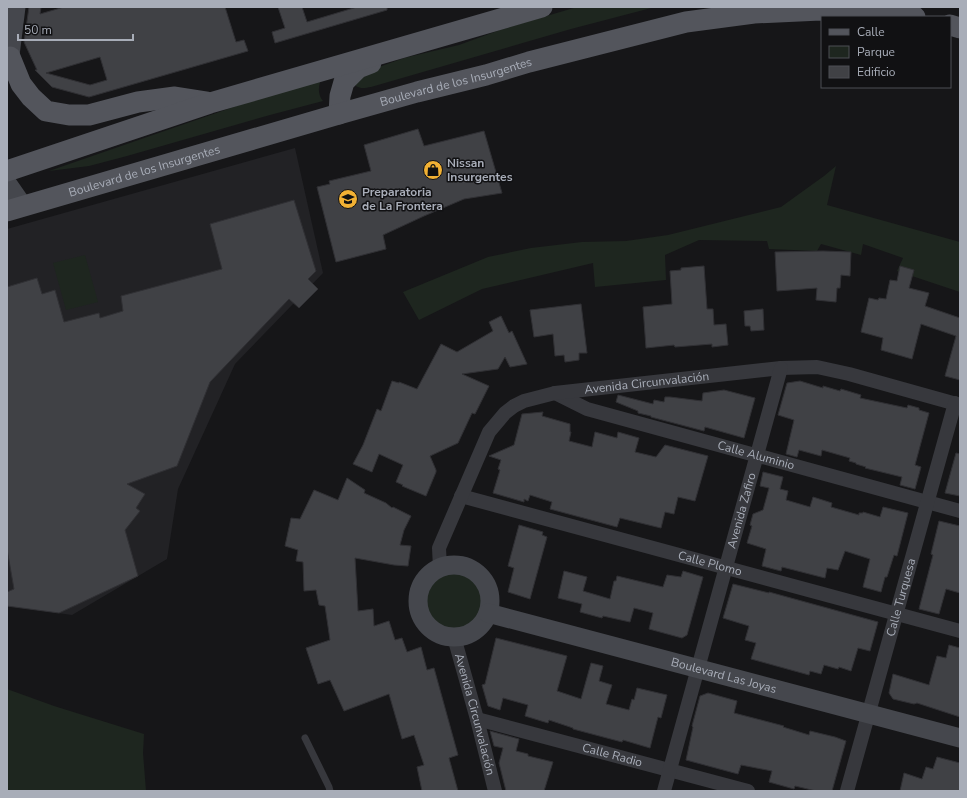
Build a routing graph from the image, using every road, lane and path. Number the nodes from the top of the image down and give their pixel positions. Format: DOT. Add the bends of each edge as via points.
graph roads {
  1 [pos="16,7"];
  2 [pos="542,7"];
  3 [pos="910,16"];
  4 [pos="423,41"];
  5 [pos="9,66"];
  6 [pos="210,103"];
  7 [pos="339,114"];
  8 [pos="7,171"];
  9 [pos="7,183"];
  10 [pos="15,208"];
  11 [pos="781,368"];
  12 [pos="555,393"];
  13 [pos="958,404"];
  14 [pos="756,456"];
  15 [pos="461,496"];
  16 [pos="928,502"];
  17 [pos="960,511"];
  18 [pos="440,568"];
  19 [pos="726,568"];
  20 [pos="488,613"];
  21 [pos="896,614"];
  22 [pos="960,631"];
  23 [pos="454,637"];
  24 [pos="698,669"];
  25 [pos="868,714"];
  26 [pos="477,719"];
  27 [pos="305,738"];
  28 [pos="960,738"];
  29 [pos="670,770"];
  30 [pos="330,791"];
  31 [pos="495,791"];
  32 [pos="664,791"];
  33 [pos="748,791"];
  34 [pos="846,791"];
  1 -- 5 [label="street"];
  2 -- 4 [label="main road"];
  3 -- 7 [label="main road, Boulevard de los Insurgentes" via="821,10 754,13 686,22"];
  4 -- 6 [label="main road"];
  4 -- 7 [label="main road" via="358,68 344,82"];
  5 -- 6 [label="main road" via="31,97 46,111 69,115 89,114 138,102 175,97"];
  6 -- 8 [label="main road"];
  7 -- 10 [label="main road, Boulevard de los Insurgentes"];
  9 -- 10 [label="street"];
  11 -- 12 [label="street, Avenida Circunvalación"];
  11 -- 13 [label="street, Avenida Circunvalación" via="817,367"];
  11 -- 14 [label="street, Avenida Zafiro"];
  12 -- 14 [label="street, Calle Aluminio" via="587,409"];
  12 -- 15 [label="street, Avenida Circunvalación" via="524,401 505,413 488,432"];
  13 -- 16 [label="street, Calle Turquesa"];
  14 -- 16 [label="street, Calle Aluminio"];
  14 -- 19 [label="street, Avenida Zafiro"];
  15 -- 18 [label="street, Avenida Circunvalación" via="440,548"];
  15 -- 19 [label="street, Calle Plomo"];
  16 -- 17 [label="street, Calle Aluminio"];
  16 -- 21 [label="street, Calle Turquesa"];
  18 -- 20 [label="street" via="463,566 483,579 490,602"];
  18 -- 23 [label="street" via="424,582 418,603 420,614 434,631 443,636"];
  19 -- 21 [label="street, Calle Plomo"];
  19 -- 24 [label="street, Avenida Zafiro"];
  20 -- 23 [label="street" via="475,631 465,636"];
  20 -- 24 [label="street, Boulevard Las Joyas"];
  21 -- 22 [label="street, Calle Plomo"];
  21 -- 25 [label="street, Calle Turquesa"];
  23 -- 26 [label="street, Avenida Circunvalación"];
  24 -- 25 [label="street, Boulevard Las Joyas"];
  24 -- 29 [label="street, Avenida Zafiro"];
  25 -- 28 [label="street, Boulevard Las Joyas"];
  25 -- 34 [label="street, Calle Turquesa"];
  26 -- 29 [label="street, Calle Radio"];
  26 -- 31 [label="street, Avenida Circunvalación"];
  27 -- 30 [label="lane"];
  29 -- 32 [label="street, Avenida Zafiro"];
  29 -- 33 [label="street, Calle Radio"];
}
